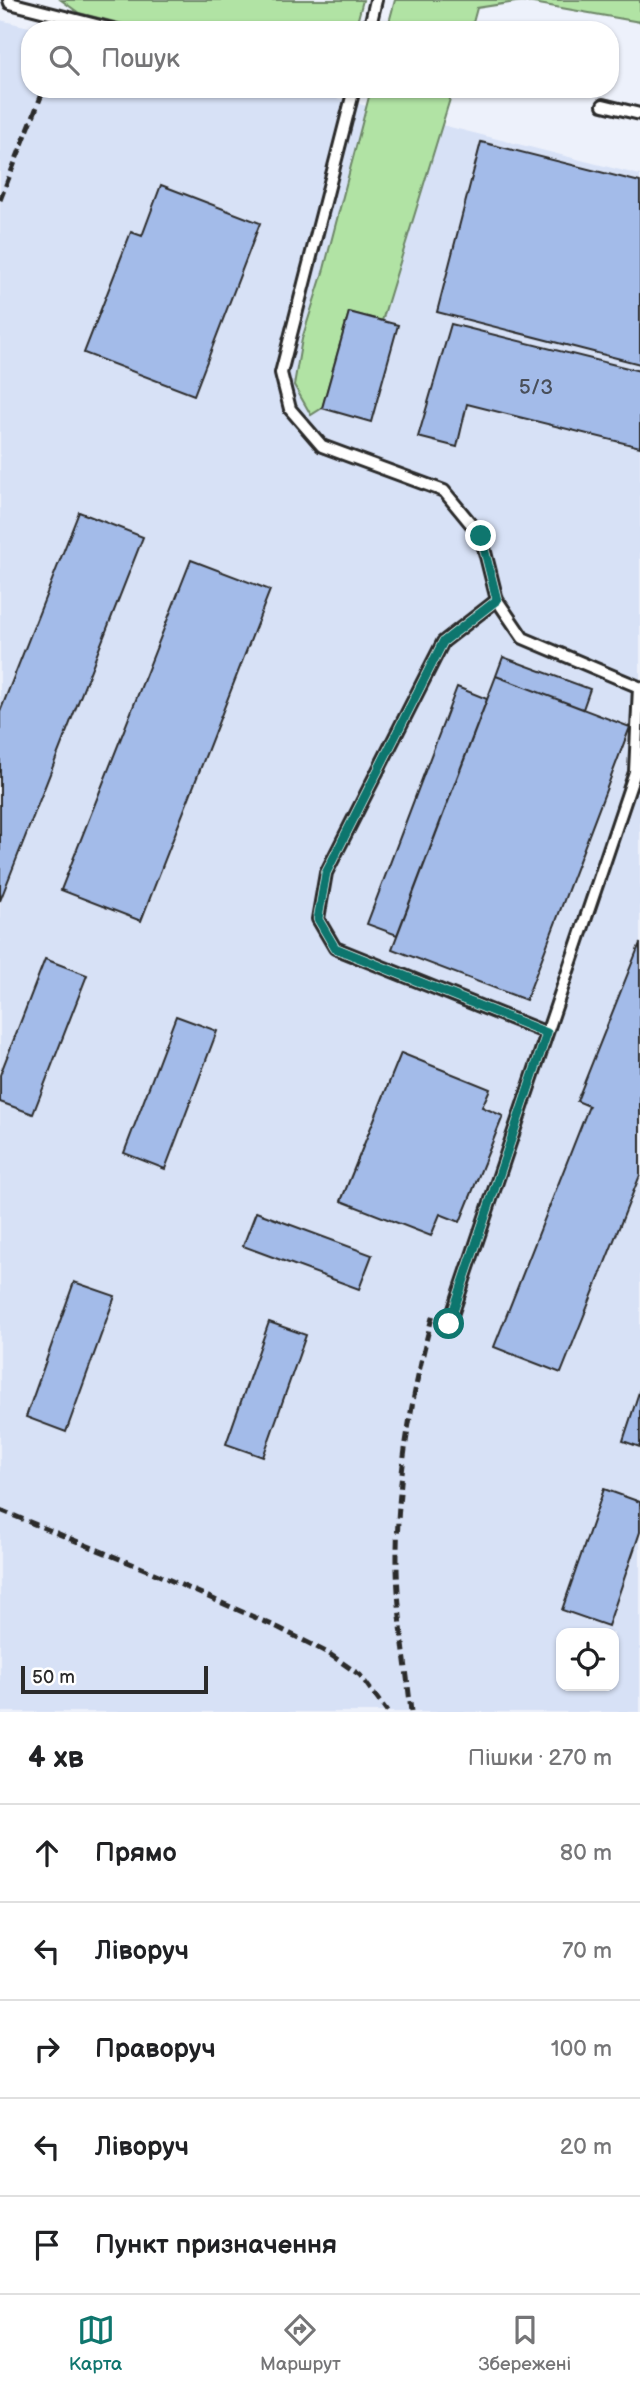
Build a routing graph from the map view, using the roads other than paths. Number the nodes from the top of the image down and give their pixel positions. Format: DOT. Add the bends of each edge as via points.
graph roads {
  1 [pos="9,0"];
  2 [pos="376,0"];
  3 [pos="81,21"];
  4 [pos="371,21"];
  5 [pos="351,98"];
  6 [pos="603,105"];
  7 [pos="640,114"];
  8 [pos="497,600"];
  9 [pos="547,1033"];
  10 [pos="449,1324"];
  1 -- 3 [label="lane"];
  2 -- 4 [label="lane"];
  5 -- 8 [label="lane" via="281,373 290,410 322,446 444,491 481,536"];
  6 -- 7 [label="lane"];
  8 -- 9 [label="lane" via="523,638 639,687 635,772"];
  8 -- 9 [label="lane" via="443,642 326,873 318,919 335,948"];
  9 -- 10 [label="lane"];
}
